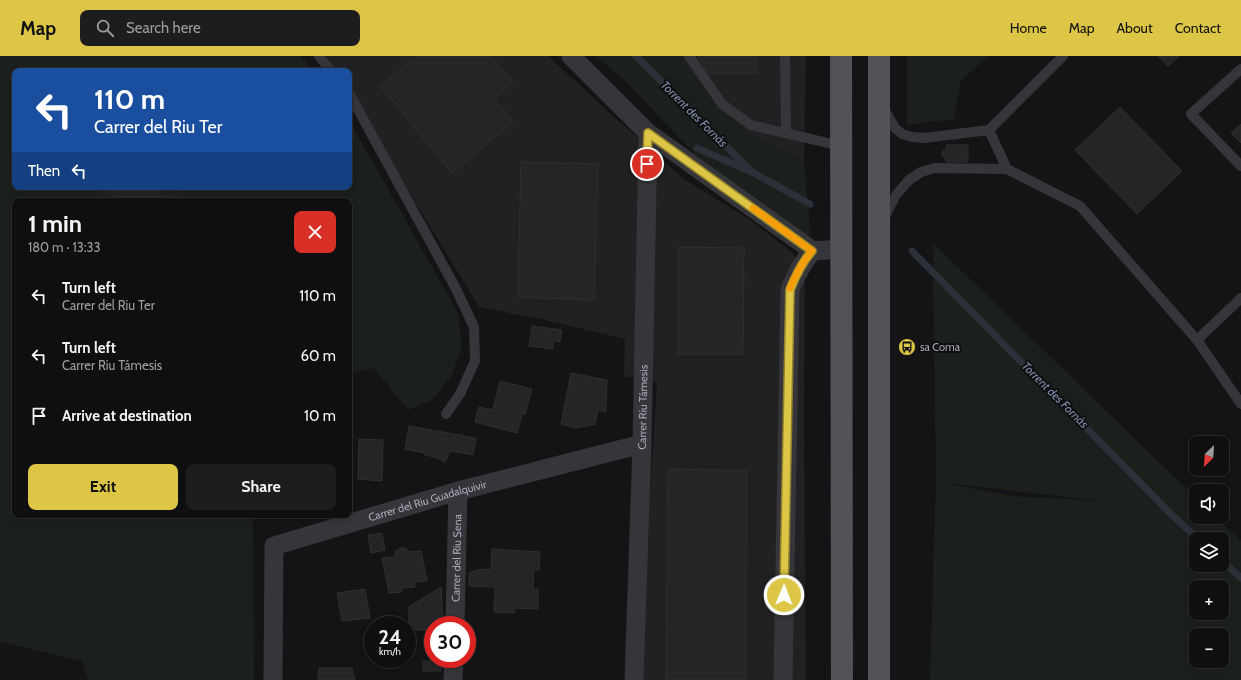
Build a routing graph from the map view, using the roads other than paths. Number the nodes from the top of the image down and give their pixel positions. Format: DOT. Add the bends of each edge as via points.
graph roads {
  1 [pos="319,56"];
  2 [pos="571,56"];
  3 [pos="689,56"];
  4 [pos="785,56"];
  5 [pos="841,56"];
  6 [pos="879,56"];
  7 [pos="1063,56"];
  8 [pos="329,68"];
  9 [pos="1241,69"];
  10 [pos="352,98"];
  11 [pos="880,102"];
  12 [pos="989,130"];
  13 [pos="648,133"];
  14 [pos="786,133"];
  15 [pos="841,146"];
  16 [pos="1241,166"];
  17 [pos="1007,169"];
  18 [pos="879,229"];
  19 [pos="841,249"];
  20 [pos="812,251"];
  21 [pos="1241,298"];
  22 [pos="1197,340"];
  23 [pos="1241,404"];
  24 [pos="446,414"];
  25 [pos="642,444"];
  26 [pos="458,491"];
  27 [pos="455,616"];
  28 [pos="454,668"];
  29 [pos="274,680"];
  30 [pos="453,680"];
  31 [pos="634,680"];
  32 [pos="783,680"];
  33 [pos="842,680"];
  34 [pos="879,680"];
  1 -- 8 [label="lane"];
  2 -- 13 [label="street"];
  3 -- 14 [label="lane" via="722,104 752,125"];
  4 -- 14 [label="lane"];
  5 -- 15 [label="main road"];
  6 -- 11 [label="main road"];
  7 -- 12 [label="lane"];
  9 -- 16 [label="lane" via="1191,114"];
  10 -- 24 [label="lane" via="455,287 474,327 474,361 460,394"];
  11 -- 12 [label="lane" via="895,128 902,134 912,137 924,138"];
  11 -- 18 [label="main road"];
  12 -- 17 [label="lane"];
  13 -- 20 [label="street"];
  13 -- 25 [label="street, Carrer Riu Támesis"];
  14 -- 15 [label="lane"];
  15 -- 19 [label="main road"];
  17 -- 18 [label="lane" via="935,168 921,172 909,180 896,195"];
  17 -- 22 [label="lane" via="1080,206"];
  18 -- 34 [label="main road"];
  19 -- 20 [label="street"];
  19 -- 33 [label="main road"];
  20 -- 32 [label="street" via="798,270 790,290"];
  21 -- 22 [label="lane"];
  22 -- 23 [label="lane"];
  25 -- 26 [label="street, Carrer del Riu Guadalquivir"];
  25 -- 31 [label="street, Carrer Riu Támesis"];
  26 -- 27 [label="street, Carrer del Riu Sena"];
  26 -- 29 [label="street, Carrer del Riu Guadalquivir" via="274,546"];
  28 -- 30 [label="street"];
}
